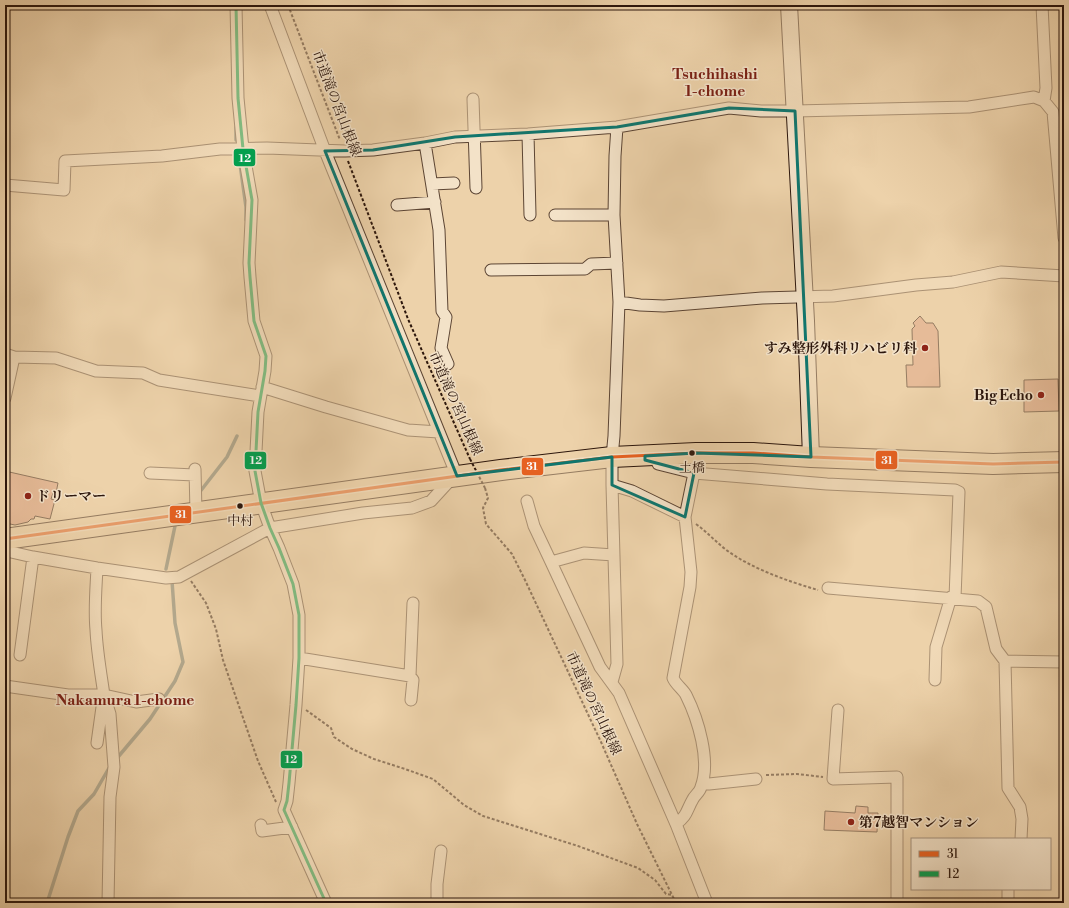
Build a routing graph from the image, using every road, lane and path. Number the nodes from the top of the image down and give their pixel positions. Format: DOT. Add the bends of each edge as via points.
graph roads {
  1 [pos="236,5"];
  2 [pos="270,5"];
  3 [pos="288,5"];
  4 [pos="790,5"];
  5 [pos="1042,5"];
  6 [pos="473,99"];
  7 [pos="1044,101"];
  8 [pos="795,111"];
  9 [pos="617,127"];
  10 [pos="528,134"];
  11 [pos="474,136"];
  12 [pos="425,143"];
  13 [pos="243,149"];
  14 [pos="325,151"];
  15 [pos="345,151"];
  16 [pos="454,183"];
  17 [pos="432,184"];
  18 [pos="5,185"];
  19 [pos="476,188"];
  20 [pos="434,202"];
  21 [pos="397,205"];
  22 [pos="530,215"];
  23 [pos="555,215"];
  24 [pos="614,215"];
  25 [pos="1064,238"];
  26 [pos="617,263"];
  27 [pos="491,270"];
  28 [pos="1064,276"];
  29 [pos="805,297"];
  30 [pos="619,302"];
  31 [pos="10,356"];
  32 [pos="448,364"];
  33 [pos="261,392"];
  34 [pos="5,398"];
  35 [pos="439,432"];
  36 [pos="655,455"];
  37 [pos="612,457"];
  38 [pos="811,458"];
  39 [pos="1064,462"];
  40 [pos="694,472"];
  41 [pos="150,474"];
  42 [pos="455,477"];
  43 [pos="612,486"];
  44 [pos="527,501"];
  45 [pos="196,502"];
  46 [pos="261,503"];
  47 [pos="686,517"];
  48 [pos="270,528"];
  49 [pos="5,539"];
  50 [pos="5,548"];
  51 [pos="614,555"];
  52 [pos="33,557"];
  53 [pos="551,562"];
  54 [pos="97,568"];
  55 [pos="186,573"];
  56 [pos="828,588"];
  57 [pos="953,598"];
  58 [pos="413,603"];
  59 [pos="20,655"];
  60 [pos="299,658"];
  61 [pos="1005,661"];
  62 [pos="1064,662"];
  63 [pos="410,676"];
  64 [pos="935,680"];
  65 [pos="612,682"];
  66 [pos="5,686"];
  67 [pos="104,695"];
  68 [pos="159,699"];
  69 [pos="411,700"];
  70 [pos="296,705"];
  71 [pos="838,710"];
  72 [pos="97,743"];
  73 [pos="756,779"];
  74 [pos="833,779"];
  75 [pos="703,783"];
  76 [pos="284,810"];
  77 [pos="676,824"];
  78 [pos="261,825"];
  79 [pos="292,827"];
  80 [pos="1020,838"];
  81 [pos="441,851"];
  82 [pos="1008,890"];
  83 [pos="672,895"];
  84 [pos="108,903"];
  85 [pos="326,903"];
  86 [pos="437,903"];
  87 [pos="676,903"];
  88 [pos="707,903"];
  89 [pos="898,903"];
  90 [pos="1008,903"];
  1 -- 13 [label="street" via="238,98"];
  2 -- 14 [label="street"];
  3 -- 15 [label="path, 市道滝の宮山根線"];
  4 -- 8 [label="street"];
  5 -- 7 [label="street" via="1046,88"];
  6 -- 11 [label="street"];
  7 -- 8 [label="street" via="1034,97 969,107"];
  7 -- 25 [label="street" via="1053,112"];
  8 -- 9 [label="street" via="729,108"];
  8 -- 29 [label="street"];
  9 -- 10 [label="street"];
  9 -- 24 [label="street"];
  10 -- 11 [label="street"];
  10 -- 22 [label="street"];
  11 -- 12 [label="street"];
  11 -- 19 [label="street"];
  12 -- 15 [label="street"];
  12 -- 17 [label="street"];
  13 -- 14 [label="street"];
  13 -- 18 [label="street" via="65,161 64,190"];
  13 -- 33 [label="street" via="252,200 249,263 254,321 266,356"];
  14 -- 15 [label="street"];
  14 -- 35 [label="street"];
  15 -- 83 [label="path, 市道滝の宮山根線, bridge" via="408,318 485,488 488,498 483,508 486,524 512,554 526,580"];
  16 -- 17 [label="street"];
  17 -- 20 [label="street"];
  20 -- 21 [label="street"];
  20 -- 32 [label="street" via="439,230 442,311 446,317 441,348"];
  23 -- 24 [label="street"];
  24 -- 26 [label="street"];
  26 -- 27 [label="street" via="591,264 585,269"];
  26 -- 30 [label="street"];
  28 -- 29 [label="street" via="1001,272 953,282"];
  29 -- 30 [label="street" via="664,306"];
  29 -- 38 [label="street"];
  30 -- 37 [label="street"];
  31 -- 33 [label="street" via="56,358 96,371 144,374 159,380"];
  31 -- 34 [label="street"];
  33 -- 35 [label="street" via="408,430"];
  33 -- 46 [label="street" via="255,471"];
  35 -- 42 [label="street"];
  36 -- 37 [label="highway"];
  36 -- 38 [label="highway" via="752,453"];
  36 -- 40 [label="street" via="658,464"];
  37 -- 42 [label="highway"];
  37 -- 43 [label="street"];
  38 -- 39 [label="highway" via="993,464"];
  40 -- 47 [label="street"];
  40 -- 57 [label="street" via="828,484 955,490 959,492"];
  41 -- 45 [label="street" via="195,472"];
  42 -- 46 [label="highway"];
  42 -- 48 [label="street" via="431,502 412,508"];
  43 -- 47 [label="street" via="632,492"];
  43 -- 51 [label="street"];
  44 -- 53 [label="street" via="534,526"];
  45 -- 46 [label="highway"];
  45 -- 49 [label="highway"];
  46 -- 48 [label="street"];
  47 -- 56 [label="path" via="725,549 768,573 828,593"];
  47 -- 75 [label="street" via="690,587 673,678 676,685 685,693 702,740"];
  48 -- 55 [label="street"];
  48 -- 60 [label="street" via="293,584 299,615"];
  50 -- 52 [label="street"];
  51 -- 53 [label="street" via="584,554"];
  51 -- 65 [label="street" via="617,664"];
  52 -- 54 [label="street"];
  52 -- 59 [label="street"];
  53 -- 65 [label="street" via="600,667"];
  54 -- 55 [label="street" via="166,578 179,577"];
  54 -- 67 [label="street" via="96,630"];
  55 -- 76 [label="path" via="206,603 258,761 276,802"];
  56 -- 57 [label="street"];
  57 -- 61 [label="street" via="978,600 986,607 996,649"];
  57 -- 64 [label="street" via="936,647"];
  58 -- 63 [label="street"];
  60 -- 63 [label="street"];
  60 -- 70 [label="street"];
  61 -- 62 [label="street"];
  61 -- 80 [label="street" via="1008,788 1020,807"];
  63 -- 69 [label="street" via="413,680"];
  65 -- 77 [label="street"];
  66 -- 67 [label="street" via="68,695"];
  67 -- 68 [label="street" via="136,702"];
  67 -- 72 [label="street"];
  67 -- 84 [label="street" via="110,714 114,767 110,797"];
  70 -- 76 [label="street"];
  70 -- 83 [label="path" via="331,728 334,737 352,749 433,779 464,805 484,816 638,868 655,880 666,894"];
  71 -- 74 [label="street"];
  73 -- 74 [label="path" via="760,775 797,774"];
  73 -- 75 [label="street"];
  74 -- 89 [label="street" via="897,777"];
  75 -- 77 [label="street" via="684,817"];
  76 -- 79 [label="street"];
  77 -- 88 [label="street"];
  78 -- 79 [label="street" via="262,831"];
  79 -- 85 [label="street"];
  81 -- 86 [label="street"];
  82 -- 90 [label="street"];
  83 -- 87 [label="path, 市道滝の宮山根線"];
}
